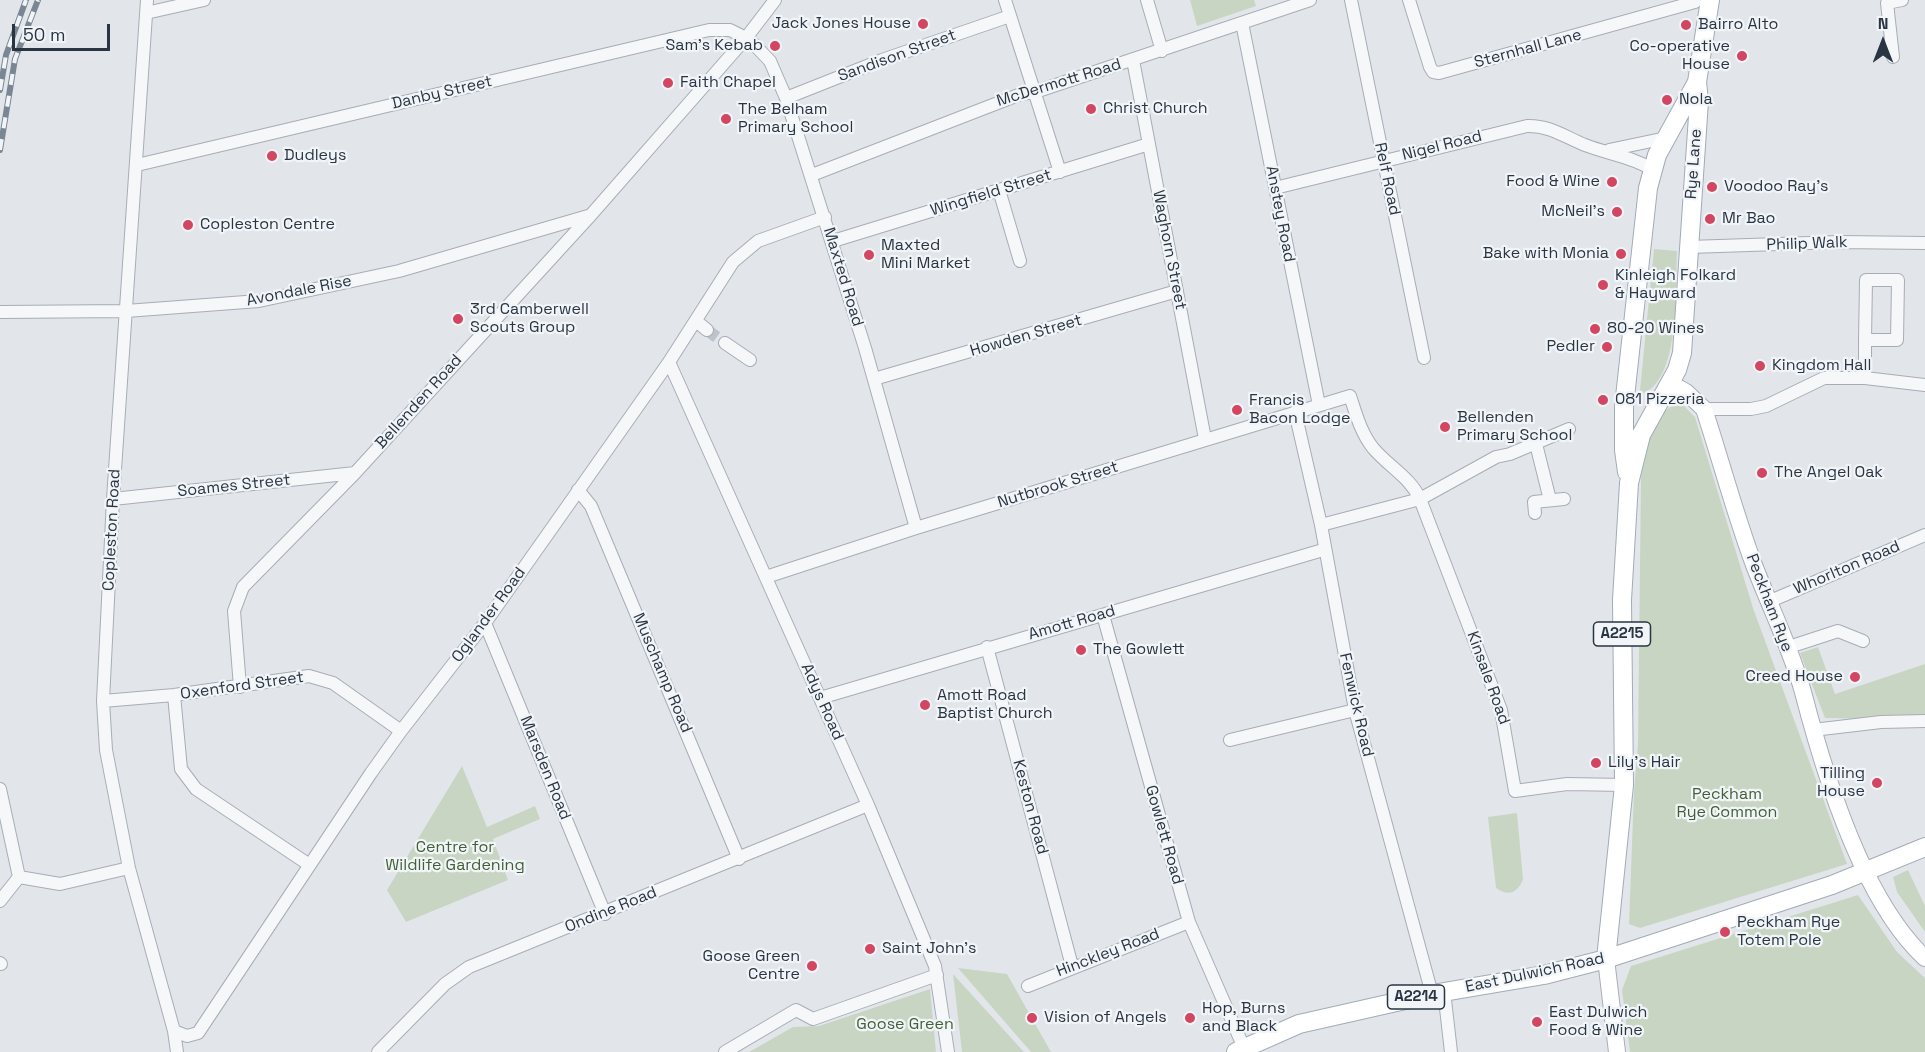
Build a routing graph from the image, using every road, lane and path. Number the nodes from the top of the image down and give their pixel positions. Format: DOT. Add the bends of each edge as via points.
graph roads {
  1 [pos="147,0"];
  2 [pos="204,0"];
  3 [pos="775,0"];
  4 [pos="1005,0"];
  5 [pos="1147,0"];
  6 [pos="1310,0"];
  7 [pos="1351,0"];
  8 [pos="1409,0"];
  9 [pos="1902,0"];
  10 [pos="1702,1"];
  11 [pos="1289,3"];
  12 [pos="146,13"];
  13 [pos="1010,16"];
  14 [pos="1242,23"];
  15 [pos="746,38"];
  16 [pos="1162,51"];
  17 [pos="1893,57"];
  18 [pos="1133,60"];
  19 [pos="1697,82"];
  20 [pos="1035,92"];
  21 [pos="786,98"];
  22 [pos="1666,138"];
  23 [pos="1149,144"];
  24 [pos="1607,150"];
  25 [pos="1695,153"];
  26 [pos="1384,161"];
  27 [pos="137,165"];
  28 [pos="1652,169"];
  29 [pos="1060,172"];
  30 [pos="812,175"];
  31 [pos="1275,188"];
  32 [pos="999,190"];
  33 [pos="590,216"];
  34 [pos="825,217"];
  35 [pos="833,241"];
  36 [pos="1925,243"];
  37 [pos="1689,247"];
  38 [pos="1020,261"];
  39 [pos="1177,291"];
  40 [pos="126,311"];
  41 [pos="0,312"];
  42 [pos="696,321"];
  43 [pos="707,330"];
  44 [pos="1865,340"];
  45 [pos="725,343"];
  46 [pos="1424,357"];
  47 [pos="750,360"];
  48 [pos="669,362"];
  49 [pos="1864,378"];
  50 [pos="874,379"];
  51 [pos="1670,383"];
  52 [pos="1925,385"];
  53 [pos="1625,398"];
  54 [pos="1657,402"];
  55 [pos="1319,405"];
  56 [pos="1704,409"];
  57 [pos="1295,412"];
  58 [pos="1569,429"];
  59 [pos="1205,439"];
  60 [pos="1536,444"];
  61 [pos="355,473"];
  62 [pos="1629,483"];
  63 [pos="578,490"];
  64 [pos="113,499"];
  65 [pos="1420,499"];
  66 [pos="1564,499"];
  67 [pos="1550,500"];
  68 [pos="1535,513"];
  69 [pos="1321,525"];
  70 [pos="916,528"];
  71 [pos="1925,535"];
  72 [pos="1323,550"];
  73 [pos="766,577"];
  74 [pos="1768,602"];
  75 [pos="1103,615"];
  76 [pos="485,623"];
  77 [pos="1863,641"];
  78 [pos="987,647"];
  79 [pos="1786,648"];
  80 [pos="240,687"];
  81 [pos="174,695"];
  82 [pos="820,698"];
  83 [pos="103,701"];
  84 [pos="1355,710"];
  85 [pos="1925,722"];
  86 [pos="1813,730"];
  87 [pos="401,731"];
  88 [pos="1230,740"];
  89 [pos="1624,785"];
  90 [pos="0,789"];
  91 [pos="868,805"];
  92 [pos="1925,847"];
  93 [pos="739,859"];
  94 [pos="308,864"];
  95 [pos="129,868"];
  96 [pos="1865,871"];
  97 [pos="19,877"];
  98 [pos="0,901"];
  99 [pos="605,914"];
  100 [pos="1189,922"];
  101 [pos="1925,958"];
  102 [pos="1606,959"];
  103 [pos="1072,966"];
  104 [pos="937,975"];
  105 [pos="1028,986"];
  106 [pos="1438,993"];
  107 [pos="174,1031"];
  108 [pos="1240,1050"];
  109 [pos="177,1052"];
  110 [pos="378,1052"];
  111 [pos="725,1052"];
  112 [pos="948,1052"];
  113 [pos="1451,1052"];
  114 [pos="1617,1052"];
  1 -- 12 [label="street, Copleston Road"];
  2 -- 12 [label="street"];
  3 -- 15 [label="street, Bellenden Road"];
  4 -- 13 [label="street"];
  5 -- 16 [label="street"];
  6 -- 11 [label="street, McDermott Road"];
  7 -- 26 [label="street, Relf Road"];
  8 -- 10 [label="street, Sternhall Lane" via="1430,67 1439,73"];
  9 -- 17 [label="street" via="1887,3"];
  10 -- 19 [label="main road, Rye Lane / A2215"];
  11 -- 14 [label="street, McDermott Road"];
  12 -- 27 [label="street, Copleston Road"];
  13 -- 20 [label="street"];
  13 -- 21 [label="street, Sandison Street"];
  14 -- 16 [label="street, McDermott Road"];
  14 -- 31 [label="street, Anstey Road"];
  15 -- 21 [label="street, Maxted Road" via="770,61"];
  15 -- 27 [label="street, Danby Street" via="730,30 709,30"];
  15 -- 33 [label="street, Bellenden Road"];
  16 -- 18 [label="street, McDermott Road"];
  18 -- 20 [label="street, McDermott Road"];
  18 -- 23 [label="street, Waghorn Street"];
  19 -- 22 [label="main road, Rye Lane / A2215"];
  19 -- 25 [label="main road, Rye Lane / A2215"];
  20 -- 29 [label="street"];
  20 -- 30 [label="street, McDermott Road" via="995,103"];
  21 -- 30 [label="street, Maxted Road"];
  22 -- 24 [label="street"];
  22 -- 25 [label="main road" via="1684,142"];
  22 -- 28 [label="main road, Rye Lane / A2215"];
  23 -- 29 [label="street, Wingfield Street"];
  23 -- 39 [label="street, Waghorn Street"];
  24 -- 26 [label="street, Nigel Road" via="1585,145 1550,128 1527,126"];
  24 -- 28 [label="street"];
  25 -- 37 [label="main road, Rye Lane / A2215"];
  26 -- 31 [label="street, Nigel Road"];
  26 -- 46 [label="street, Relf Road"];
  27 -- 40 [label="street, Copleston Road"];
  28 -- 53 [label="main road, A2215"];
  29 -- 32 [label="street, Wingfield Street"];
  30 -- 34 [label="street, Maxted Road"];
  31 -- 55 [label="street, Anstey Road"];
  32 -- 35 [label="street, Wingfield Street"];
  32 -- 38 [label="street"];
  33 -- 40 [label="street, Avondale Rise" via="399,271 259,301"];
  33 -- 61 [label="street, Bellenden Road"];
  34 -- 35 [label="street, Maxted Road"];
  34 -- 42 [label="street, Oglander Road" via="784,230 745,250 733,262"];
  35 -- 50 [label="street, Maxted Road"];
  36 -- 37 [label="street, Philip Walk"];
  37 -- 51 [label="main road, A2215" via="1682,353"];
  39 -- 50 [label="street, Howden Street"];
  39 -- 59 [label="street, Waghorn Street"];
  40 -- 41 [label="street, Avondale Rise"];
  40 -- 64 [label="street, Copleston Road"];
  42 -- 43 [label="street"];
  42 -- 48 [label="street, Oglander Road"];
  44 -- 44 [label="street" via="1897,340 1898,280 1866,280"];
  44 -- 49 [label="street"];
  45 -- 47 [label="street"];
  48 -- 63 [label="street, Oglander Road"];
  48 -- 73 [label="street, Adys Road"];
  49 -- 52 [label="street"];
  49 -- 56 [label="street" via="1820,379 1766,406 1751,409"];
  50 -- 70 [label="street, Maxted Road"];
  51 -- 54 [label="main road, A2215"];
  51 -- 56 [label="street"];
  53 -- 54 [label="main road" via="1643,405"];
  53 -- 62 [label="main road, A2215" via="1624,450"];
  54 -- 62 [label="main road, A2215" via="1641,435"];
  55 -- 57 [label="street, Nutbrook Street"];
  55 -- 65 [label="street, Nutbrook Street" via="1350,396 1373,447 1414,485"];
  56 -- 74 [label="street, Peckham Rye"];
  57 -- 59 [label="street, Nutbrook Street"];
  57 -- 69 [label="street, Fenwick Road"];
  58 -- 60 [label="street"];
  59 -- 70 [label="street, Nutbrook Street"];
  60 -- 65 [label="street" via="1496,457"];
  60 -- 67 [label="street"];
  61 -- 64 [label="street, Soames Street"];
  61 -- 80 [label="street, Bellenden Road" via="243,587 234,611"];
  62 -- 89 [label="main road, A2215" via="1622,600"];
  63 -- 76 [label="street, Oglander Road"];
  63 -- 93 [label="street, Muschamp Road" via="591,506"];
  64 -- 83 [label="street, Copleston Road"];
  65 -- 69 [label="street"];
  65 -- 89 [label="street, Kinsale Road" via="1504,717 1515,791 1567,784"];
  66 -- 67 [label="street"];
  67 -- 68 [label="street" via="1534,502"];
  69 -- 72 [label="street, Fenwick Road"];
  70 -- 73 [label="street, Nutbrook Street"];
  71 -- 74 [label="street, Whorlton Road"];
  72 -- 75 [label="street, Amott Road"];
  72 -- 84 [label="street, Fenwick Road"];
  73 -- 82 [label="street, Adys Road"];
  74 -- 79 [label="street, Peckham Rye"];
  75 -- 78 [label="street, Amott Road"];
  75 -- 100 [label="street, Gowlett Road"];
  76 -- 87 [label="street, Oglander Road"];
  76 -- 99 [label="street, Marsden Road"];
  77 -- 79 [label="street" via="1838,631"];
  78 -- 82 [label="street, Amott Road"];
  78 -- 103 [label="street, Keston Road"];
  79 -- 86 [label="street, Peckham Rye"];
  80 -- 81 [label="street, Oxenford Street"];
  80 -- 87 [label="street, Oxenford Street" via="309,676 333,683"];
  81 -- 83 [label="street, Oxenford Street"];
  81 -- 94 [label="street" via="181,769 196,789"];
  82 -- 91 [label="street, Adys Road"];
  83 -- 95 [label="street, Copleston Road" via="106,750"];
  84 -- 88 [label="street"];
  84 -- 106 [label="street, Fenwick Road"];
  85 -- 86 [label="street" via="1881,722"];
  86 -- 96 [label="street, Peckham Rye"];
  87 -- 94 [label="street, Oglander Road"];
  89 -- 102 [label="main road, A2215"];
  90 -- 97 [label="street"];
  91 -- 93 [label="street, Ondine Road"];
  91 -- 104 [label="street, Adys Road"];
  92 -- 96 [label="main road, A2214"];
  93 -- 99 [label="street, Ondine Road"];
  94 -- 107 [label="street, Oglander Road" via="198,1033 187,1036"];
  95 -- 97 [label="street" via="60,884"];
  95 -- 107 [label="street, Copleston Road"];
  96 -- 101 [label="street, Peckham Rye" via="1906,939"];
  96 -- 102 [label="main road, East Dulwich Road / A2214"];
  97 -- 98 [label="street"];
  99 -- 110 [label="street, Ondine Road" via="461,971"];
  100 -- 103 [label="street, Hinckley Road"];
  100 -- 108 [label="street, Gowlett Road"];
  102 -- 106 [label="main road, East Dulwich Road / A2214" via="1544,975"];
  102 -- 114 [label="street"];
  103 -- 105 [label="street, Hinckley Road"];
  104 -- 111 [label="street" via="813,1019 796,1010"];
  104 -- 112 [label="street, Adys Road"];
  106 -- 108 [label="main road, East Dulwich Road / A2214" via="1299,1024"];
  106 -- 113 [label="street, Fenwick Road"];
  107 -- 109 [label="street, Copleston Road"];
}
